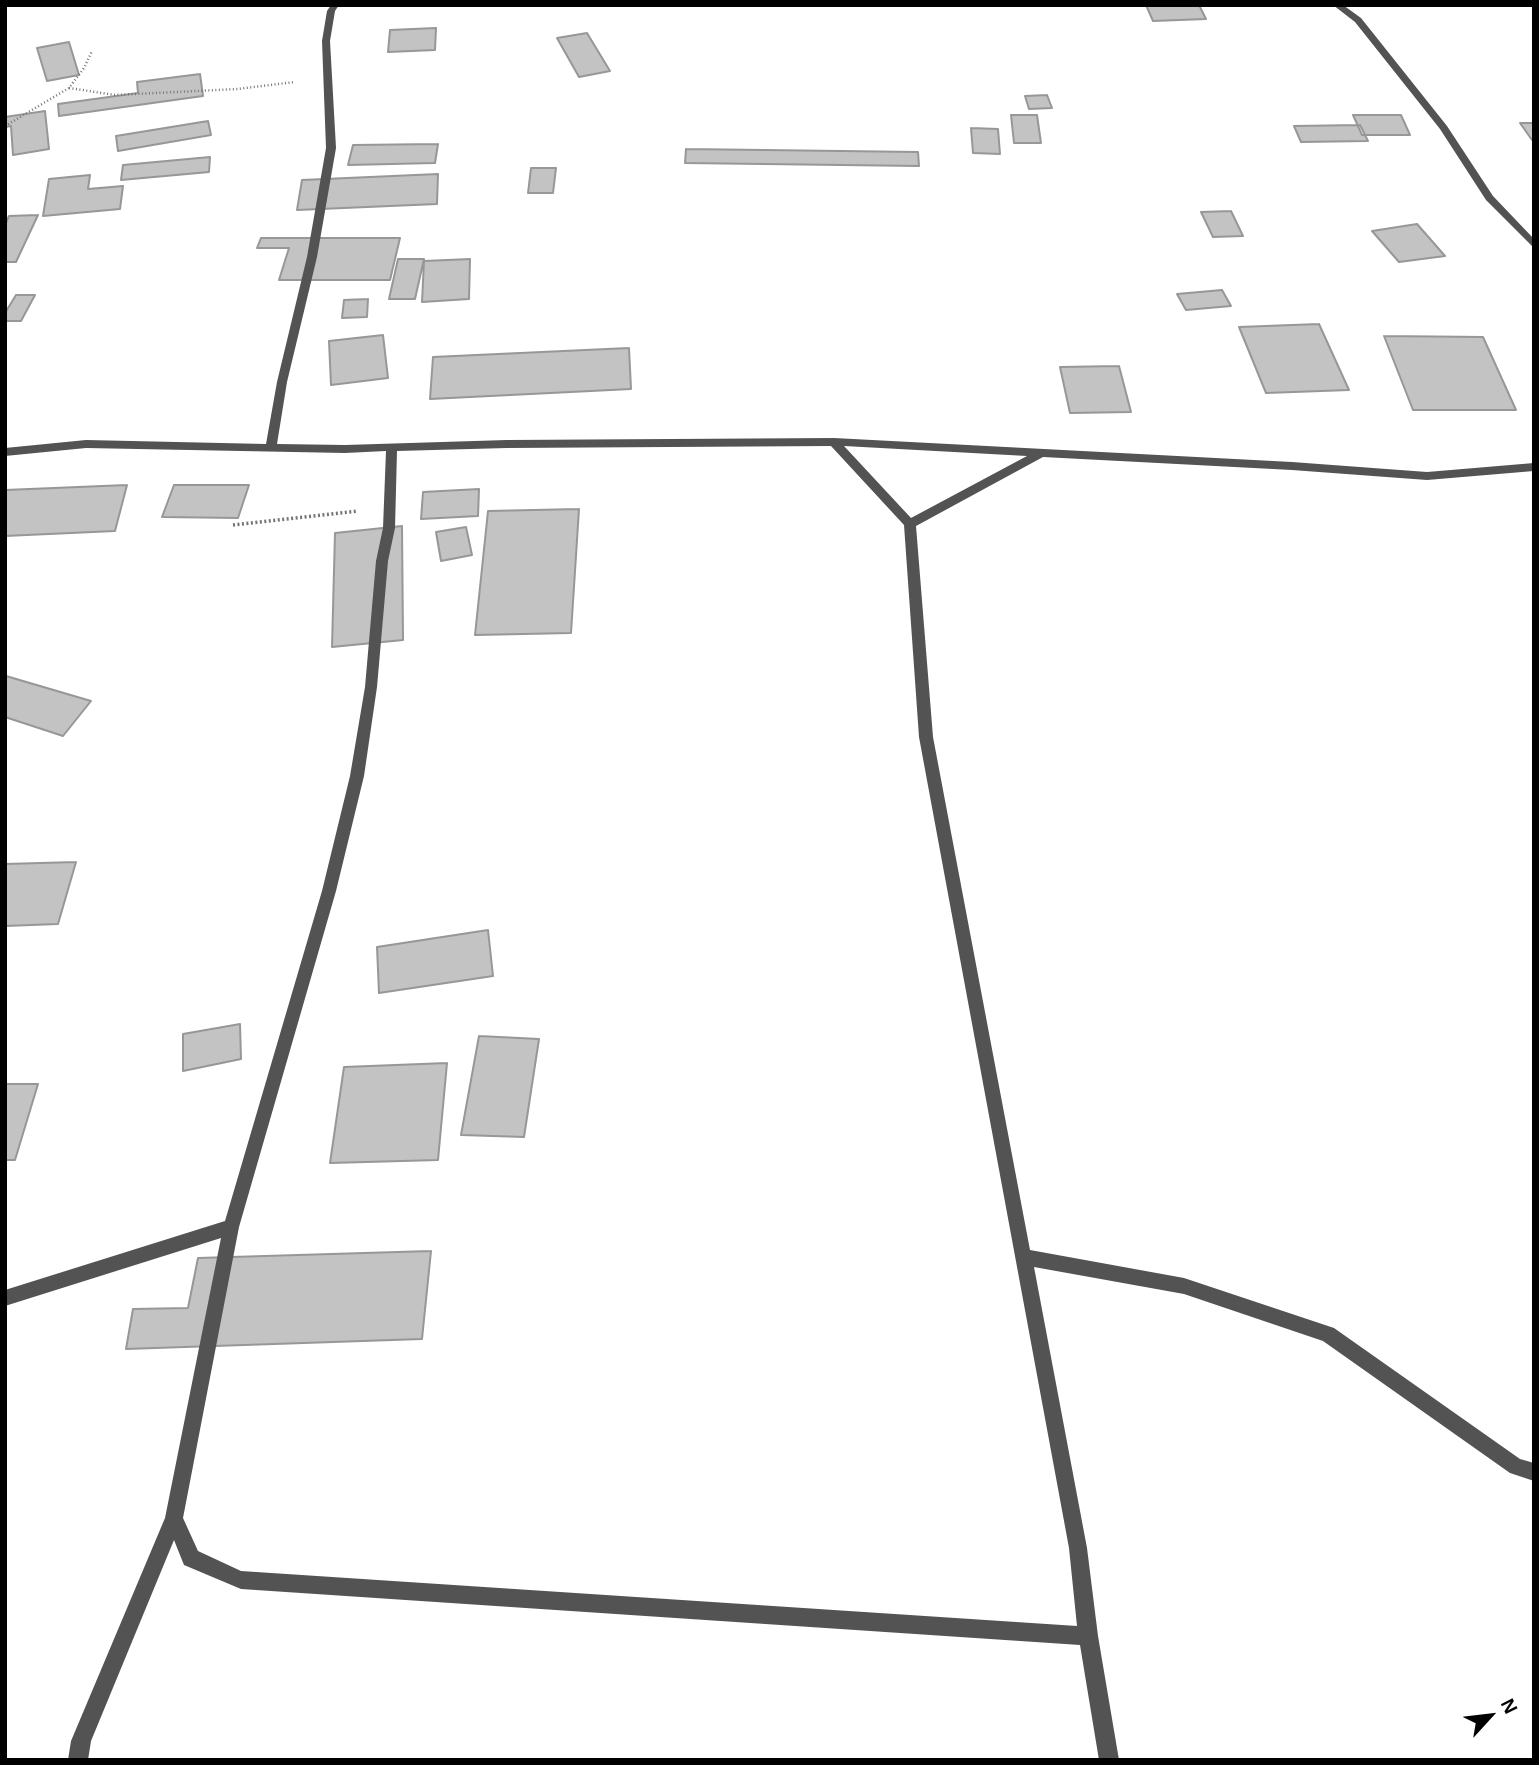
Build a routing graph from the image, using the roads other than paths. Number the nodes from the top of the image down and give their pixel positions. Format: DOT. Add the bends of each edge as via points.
graph roads {
  1 [pos="335,5"];
  2 [pos="1337,5"];
  3 [pos="1534,245"];
  4 [pos="834,442"];
  5 [pos="271,448"];
  6 [pos="392,449"];
  7 [pos="5,452"];
  8 [pos="1041,453"];
  9 [pos="1534,467"];
  10 [pos="911,524"];
  11 [pos="231,1227"];
  12 [pos="1023,1257"];
  13 [pos="5,1298"];
  14 [pos="1534,1472"];
  15 [pos="174,1518"];
  16 [pos="1088,1636"];
  17 [pos="78,1760"];
  18 [pos="1110,1760"];
  1 -- 5 [label="street" via="326,41 331,148"];
  2 -- 3 [label="street" via="1358,20 1444,128 1489,198"];
  4 -- 6 [label="street"];
  4 -- 8 [label="street"];
  4 -- 10 [label="street"];
  5 -- 6 [label="street"];
  5 -- 7 [label="street" via="86,444"];
  6 -- 11 [label="street" via="391,507 357,776 299,997"];
  8 -- 9 [label="street" via="1427,476"];
  8 -- 10 [label="street"];
  10 -- 12 [label="street" via="926,737"];
  11 -- 13 [label="street"];
  11 -- 15 [label="street"];
  12 -- 14 [label="street" via="1184,1286 1328,1334 1516,1467"];
  12 -- 16 [label="street" via="1079,1548"];
  15 -- 16 [label="street" via="191,1558 241,1580"];
  15 -- 17 [label="street" via="81,1741"];
  16 -- 18 [label="street"];
}
